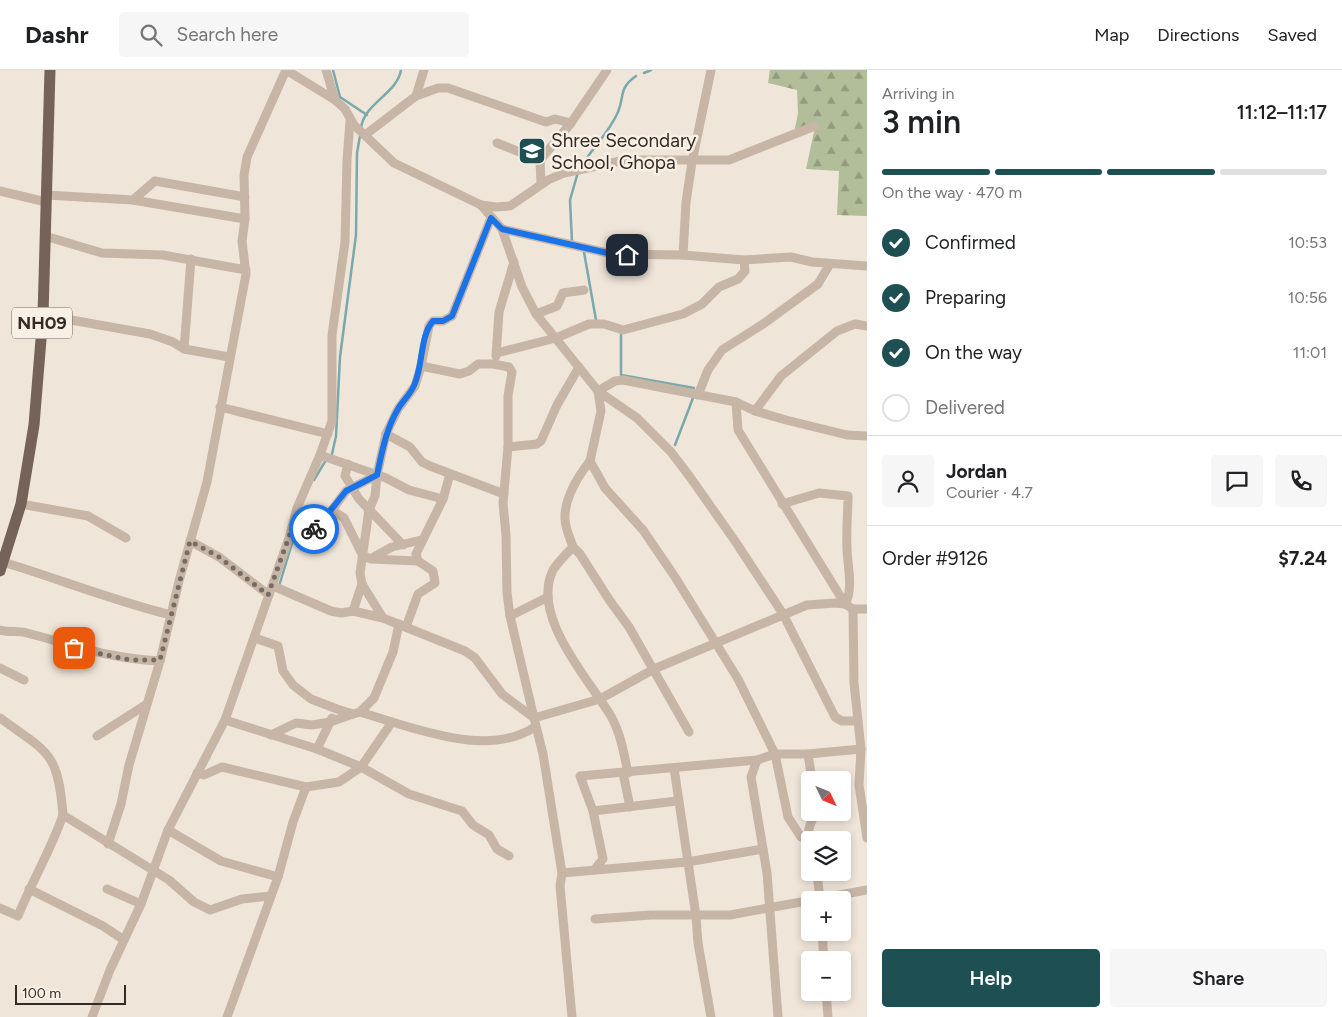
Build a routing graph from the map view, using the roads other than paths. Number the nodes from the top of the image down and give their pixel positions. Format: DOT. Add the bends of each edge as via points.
graph roads {
  1 [pos="50,70"];
  2 [pos="286,70"];
  3 [pos="326,70"];
  4 [pos="424,70"];
  5 [pos="607,70"];
  6 [pos="711,70"];
  7 [pos="416,96"];
  8 [pos="335,100"];
  9 [pos="571,123"];
  10 [pos="815,126"];
  11 [pos="358,128"];
  12 [pos="496,143"];
  13 [pos="540,160"];
  14 [pos="692,162"];
  15 [pos="541,184"];
  16 [pos="0,191"];
  17 [pos="245,197"];
  18 [pos="46,199"];
  19 [pos="133,200"];
  20 [pos="481,205"];
  21 [pos="491,218"];
  22 [pos="245,219"];
  23 [pos="502,229"];
  24 [pos="45,236"];
  25 [pos="683,255"];
  26 [pos="191,259"];
  27 [pos="744,260"];
  28 [pos="514,262"];
  29 [pos="830,264"];
  30 [pos="867,266"];
  31 [pos="246,270"];
  32 [pos="584,290"];
  33 [pos="536,314"];
  34 [pos="43,315"];
  35 [pos="867,326"];
  36 [pos="556,338"];
  37 [pos="184,349"];
  38 [pos="497,353"];
  39 [pos="229,357"];
  40 [pos="493,364"];
  41 [pos="421,366"];
  42 [pos="580,367"];
  43 [pos="598,391"];
  44 [pos="698,395"];
  45 [pos="736,402"];
  46 [pos="220,407"];
  47 [pos="755,411"];
  48 [pos="328,434"];
  49 [pos="386,434"];
  50 [pos="867,436"];
  51 [pos="508,447"];
  52 [pos="320,455"];
  53 [pos="590,461"];
  54 [pos="348,464"];
  55 [pos="450,474"];
  56 [pos="377,475"];
  57 [pos="351,488"];
  58 [pos="504,494"];
  59 [pos="443,499"];
  60 [pos="21,504"];
  61 [pos="782,504"];
  62 [pos="332,510"];
  63 [pos="369,510"];
  64 [pos="290,534"];
  65 [pos="126,538"];
  66 [pos="421,540"];
  67 [pos="190,541"];
  68 [pos="403,545"];
  69 [pos="573,547"];
  70 [pos="367,557"];
  71 [pos="418,561"];
  72 [pos="1,567"];
  73 [pos="362,584"];
  74 [pos="273,586"];
  75 [pos="268,595"];
  76 [pos="548,597"];
  77 [pos="849,607"];
  78 [pos="867,609"];
  79 [pos="353,611"];
  80 [pos="783,614"];
  81 [pos="171,615"];
  82 [pos="510,616"];
  83 [pos="382,618"];
  84 [pos="402,626"];
  85 [pos="0,630"];
  86 [pos="255,638"];
  87 [pos="716,643"];
  88 [pos="160,660"];
  89 [pos="0,668"];
  90 [pos="654,669"];
  91 [pos="24,680"];
  92 [pos="600,699"];
  93 [pos="147,704"];
  94 [pos="336,709"];
  95 [pos="357,713"];
  96 [pos="0,718"];
  97 [pos="225,720"];
  98 [pos="858,721"];
  99 [pos="330,722"];
  100 [pos="392,722"];
  101 [pos="535,722"];
  102 [pos="689,732"];
  103 [pos="271,735"];
  104 [pos="97,736"];
  105 [pos="317,749"];
  106 [pos="861,749"];
  107 [pos="775,754"];
  108 [pos="808,754"];
  109 [pos="757,760"];
  110 [pos="361,767"];
  111 [pos="674,768"];
  112 [pos="811,771"];
  113 [pos="197,773"];
  114 [pos="625,773"];
  115 [pos="306,787"];
  116 [pos="677,801"];
  117 [pos="630,807"];
  118 [pos="592,811"];
  119 [pos="63,815"];
  120 [pos="168,830"];
  121 [pos="801,837"];
  122 [pos="867,838"];
  123 [pos="108,844"];
  124 [pos="764,849"];
  125 [pos="509,856"];
  126 [pos="687,862"];
  127 [pos="594,870"];
  128 [pos="153,871"];
  129 [pos="562,874"];
  130 [pos="278,877"];
  131 [pos="29,889"];
  132 [pos="107,889"];
  133 [pos="867,890"];
  134 [pos="851,893"];
  135 [pos="271,896"];
  136 [pos="801,902"];
  137 [pos="141,904"];
  138 [pos="0,908"];
  139 [pos="770,908"];
  140 [pos="696,916"];
  141 [pos="595,919"];
  142 [pos="124,940"];
  143 [pos="827,1001"];
  144 [pos="92,1017"];
  145 [pos="226,1017"];
  146 [pos="572,1017"];
  147 [pos="711,1017"];
  148 [pos="778,1017"];
  149 [pos="828,1017"];
  1 -- 18 [label="main road, NH09"];
  2 -- 8 [label="street"];
  2 -- 17 [label="street" via="247,157"];
  3 -- 8 [label="street"];
  4 -- 7 [label="street"];
  5 -- 9 [label="street"];
  6 -- 14 [label="street"];
  7 -- 9 [label="street" via="448,88 546,122 555,119"];
  7 -- 11 [label="street"];
  8 -- 11 [label="street"];
  9 -- 13 [label="street"];
  10 -- 14 [label="street" via="737,158"];
  11 -- 20 [label="street" via="394,163"];
  11 -- 48 [label="street" via="346,160 345,242 332,335 332,421"];
  12 -- 13 [label="street"];
  13 -- 15 [label="street"];
  14 -- 15 [label="street" via="641,159 579,168"];
  14 -- 25 [label="street"];
  15 -- 20 [label="street" via="510,206"];
  16 -- 18 [label="street"];
  17 -- 19 [label="street" via="154,181"];
  17 -- 22 [label="street"];
  18 -- 19 [label="street"];
  18 -- 24 [label="main road, NH09"];
  19 -- 22 [label="street"];
  20 -- 21 [label="street"];
  21 -- 23 [label="street"];
  21 -- 41 [label="street" via="452,316 443,321 433,321 429,326"];
  22 -- 31 [label="street" via="242,240"];
  23 -- 25 [label="street" via="612,254"];
  23 -- 28 [label="street"];
  24 -- 26 [label="street" via="102,252"];
  24 -- 34 [label="main road, NH09"];
  25 -- 27 [label="street"];
  26 -- 31 [label="street"];
  26 -- 37 [label="street"];
  27 -- 29 [label="street" via="791,257"];
  27 -- 36 [label="street" via="745,271 738,279 718,287 702,304 683,314 623,330 604,324 588,324"];
  28 -- 33 [label="street" via="527,301"];
  28 -- 38 [label="street" via="499,312"];
  29 -- 30 [label="street"];
  29 -- 44 [label="street" via="818,284 722,350 708,370"];
  31 -- 39 [label="street"];
  32 -- 33 [label="street" via="563,293 557,306"];
  33 -- 36 [label="street"];
  34 -- 37 [label="street" via="150,334"];
  34 -- 60 [label="main road, NH09" via="34,425"];
  35 -- 47 [label="street" via="855,324 830,336 781,376"];
  36 -- 38 [label="street"];
  36 -- 42 [label="street"];
  37 -- 39 [label="street"];
  38 -- 40 [label="street"];
  39 -- 46 [label="street"];
  40 -- 41 [label="street" via="478,364 460,374"];
  40 -- 51 [label="street" via="509,367 512,372 508,396"];
  41 -- 49 [label="street" via="414,386"];
  42 -- 43 [label="street"];
  42 -- 51 [label="street" via="557,405 541,441"];
  43 -- 44 [label="street" via="615,380 622,380"];
  43 -- 53 [label="street" via="601,411"];
  43 -- 80 [label="street" via="637,418 671,452 736,541"];
  44 -- 45 [label="street"];
  45 -- 47 [label="street"];
  45 -- 61 [label="street" via="738,430"];
  46 -- 48 [label="street"];
  46 -- 67 [label="street" via="207,482"];
  47 -- 50 [label="street" via="847,435"];
  48 -- 52 [label="street"];
  49 -- 55 [label="street" via="410,447 422,462"];
  49 -- 56 [label="street"];
  51 -- 58 [label="street"];
  52 -- 54 [label="street"];
  52 -- 64 [label="street" via="296,508"];
  53 -- 69 [label="street" via="578,476 567,505 565,520"];
  53 -- 87 [label="street" via="605,488 643,530"];
  54 -- 56 [label="street"];
  54 -- 57 [label="street" via="345,476"];
  55 -- 58 [label="street"];
  55 -- 59 [label="street"];
  56 -- 57 [label="street"];
  56 -- 59 [label="street" via="409,490"];
  56 -- 63 [label="street" via="376,496"];
  57 -- 62 [label="street"];
  57 -- 63 [label="street"];
  58 -- 82 [label="street"];
  59 -- 66 [label="street"];
  60 -- 65 [label="street" via="88,516"];
  60 -- 72 [label="main road, NH09"];
  61 -- 77 [label="street"];
  61 -- 77 [label="street" via="819,492 848,496"];
  62 -- 64 [label="street" via="321,526 300,535"];
  62 -- 70 [label="street" via="344,518"];
  63 -- 68 [label="street"];
  63 -- 70 [label="street"];
  64 -- 74 [label="street"];
  66 -- 68 [label="street"];
  66 -- 71 [label="street" via="416,554"];
  67 -- 75 [label="street" via="219,557"];
  67 -- 81 [label="street"];
  68 -- 70 [label="street"];
  69 -- 76 [label="street" via="554,570"];
  69 -- 90 [label="street" via="630,627"];
  70 -- 71 [label="street"];
  70 -- 73 [label="street" via="360,573"];
  71 -- 84 [label="street" via="433,571 435,583 418,594"];
  72 -- 81 [label="street" via="59,578 140,608"];
  73 -- 79 [label="street"];
  73 -- 83 [label="street"];
  74 -- 75 [label="street"];
  74 -- 79 [label="street" via="331,611"];
  75 -- 86 [label="street"];
  76 -- 82 [label="street"];
  76 -- 92 [label="street" via="550,610 565,644"];
  77 -- 78 [label="street"];
  77 -- 80 [label="street" via="808,605"];
  77 -- 98 [label="street"];
  79 -- 83 [label="street"];
  80 -- 87 [label="street"];
  80 -- 98 [label="street" via="835,718"];
  81 -- 88 [label="street"];
  82 -- 101 [label="street"];
  83 -- 84 [label="street"];
  84 -- 95 [label="street" via="374,698"];
  84 -- 101 [label="street" via="475,658 502,694"];
  85 -- 88 [label="street" via="24,632 103,655 130,660"];
  86 -- 94 [label="street" via="278,646 283,671 294,685 311,699"];
  86 -- 97 [label="street"];
  87 -- 90 [label="street"];
  87 -- 107 [label="street" via="738,679"];
  88 -- 93 [label="street"];
  89 -- 91 [label="street"];
  90 -- 92 [label="street"];
  90 -- 102 [label="street"];
  92 -- 101 [label="street"];
  92 -- 114 [label="street" via="622,744"];
  93 -- 104 [label="street"];
  93 -- 123 [label="street"];
  94 -- 95 [label="street"];
  94 -- 99 [label="street"];
  95 -- 99 [label="street"];
  95 -- 100 [label="street"];
  96 -- 119 [label="street" via="37,744 55,766"];
  97 -- 103 [label="street"];
  97 -- 113 [label="street"];
  98 -- 106 [label="street"];
  99 -- 103 [label="street" via="296,723"];
  99 -- 105 [label="street"];
  100 -- 101 [label="street" via="437,735 478,741 524,734"];
  100 -- 110 [label="street"];
  101 -- 129 [label="street"];
  103 -- 105 [label="street"];
  105 -- 110 [label="street"];
  106 -- 108 [label="street"];
  106 -- 122 [label="street" via="859,785"];
  107 -- 108 [label="street"];
  107 -- 109 [label="street"];
  107 -- 121 [label="street" via="788,817"];
  108 -- 112 [label="street"];
  109 -- 111 [label="street"];
  109 -- 124 [label="street" via="751,777"];
  110 -- 115 [label="street" via="339,782"];
  110 -- 125 [label="street" via="409,794 462,811 473,826 490,835 497,849"];
  111 -- 114 [label="street"];
  111 -- 116 [label="street"];
  113 -- 115 [label="street" via="204,775 222,767"];
  113 -- 120 [label="street"];
  114 -- 117 [label="street"];
  114 -- 118 [label="street" via="580,776"];
  115 -- 130 [label="street"];
  116 -- 117 [label="street"];
  116 -- 126 [label="street"];
  117 -- 118 [label="street"];
  118 -- 127 [label="street" via="603,859"];
  119 -- 123 [label="street"];
  119 -- 131 [label="street" via="52,846"];
  120 -- 128 [label="street"];
  120 -- 130 [label="street" via="221,861"];
  123 -- 128 [label="street"];
  124 -- 126 [label="street"];
  124 -- 139 [label="street"];
  126 -- 127 [label="street"];
  126 -- 140 [label="street"];
  127 -- 129 [label="street"];
  128 -- 135 [label="street" via="210,910 242,899"];
  128 -- 137 [label="street"];
  129 -- 146 [label="street" via="560,886"];
  130 -- 135 [label="street"];
  131 -- 138 [label="street" via="18,916"];
  131 -- 142 [label="street"];
  132 -- 137 [label="street"];
  133 -- 134 [label="street"];
  135 -- 145 [label="street"];
  136 -- 139 [label="street"];
  137 -- 142 [label="street"];
  139 -- 140 [label="street" via="730,915 709,913"];
  139 -- 148 [label="street"];
  140 -- 141 [label="street" via="658,914"];
  140 -- 147 [label="street"];
  142 -- 144 [label="street"];
  143 -- 149 [label="street"];
}
